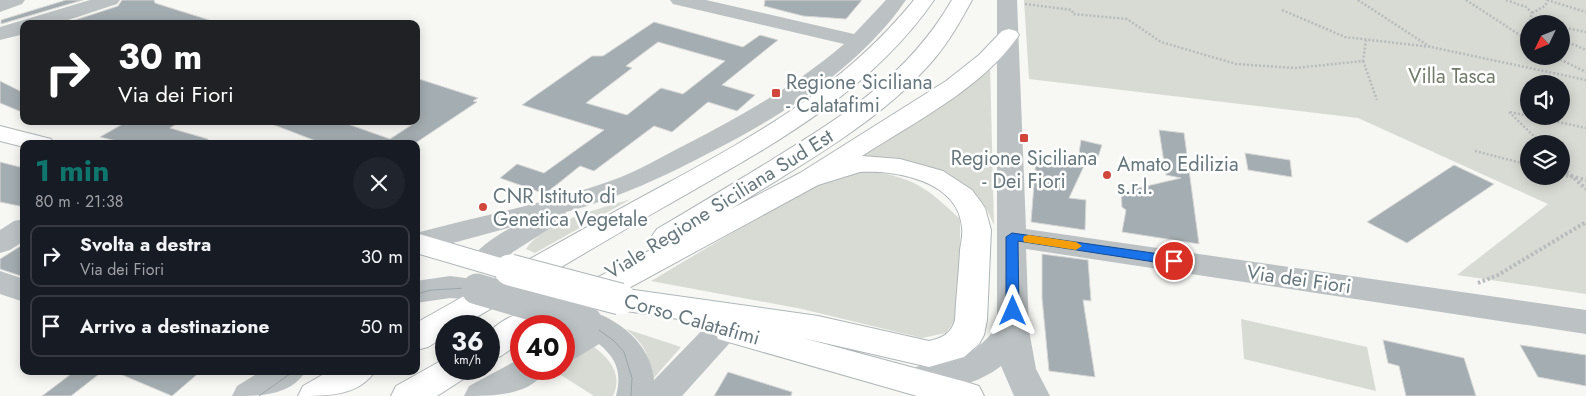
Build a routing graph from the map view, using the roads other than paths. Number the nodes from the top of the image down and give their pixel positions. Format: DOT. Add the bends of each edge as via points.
graph roads {
  1 [pos="15,0"];
  2 [pos="110,0"];
  3 [pos="680,0"];
  4 [pos="755,0"];
  5 [pos="896,0"];
  6 [pos="924,0"];
  7 [pos="962,0"];
  8 [pos="1007,1"];
  9 [pos="0,6"];
  10 [pos="738,13"];
  11 [pos="47,20"];
  12 [pos="20,28"];
  13 [pos="0,34"];
  14 [pos="1009,35"];
  15 [pos="862,42"];
  16 [pos="0,133"];
  17 [pos="27,140"];
  18 [pos="809,179"];
  19 [pos="576,200"];
  20 [pos="20,230"];
  21 [pos="1012,237"];
  22 [pos="420,242"];
  23 [pos="0,243"];
  24 [pos="420,244"];
  25 [pos="502,272"];
  26 [pos="0,282"];
  27 [pos="20,290"];
  28 [pos="420,291"];
  29 [pos="620,299"];
  30 [pos="539,315"];
  31 [pos="553,315"];
  32 [pos="1586,322"];
  33 [pos="594,324"];
  34 [pos="724,328"];
  35 [pos="1013,330"];
  36 [pos="420,335"];
  37 [pos="575,340"];
  38 [pos="275,375"];
  39 [pos="282,375"];
  40 [pos="351,375"];
  41 [pos="435,380"];
  42 [pos="510,380"];
  43 [pos="912,381"];
  44 [pos="248,396"];
  45 [pos="316,396"];
  46 [pos="408,396"];
  47 [pos="482,396"];
  48 [pos="634,396"];
  49 [pos="661,396"];
  50 [pos="966,396"];
  51 [pos="1032,396"];
  1 -- 9 [label="street"];
  2 -- 11 [label="street"];
  3 -- 10 [label="street"];
  4 -- 10 [label="street"];
  5 -- 15 [label="street"];
  6 -- 25 [label="main road, Viale Regione Siciliana Sud Est" via="887,46 855,77 784,128"];
  7 -- 30 [label="main road, Viale Regione Siciliana Sud Est" via="942,35 892,90 854,118"];
  8 -- 14 [label="street"];
  10 -- 15 [label="street"];
  12 -- 13 [label="street"];
  14 -- 18 [label="main road" via="987,60 954,86"];
  14 -- 21 [label="street"];
  15 -- 19 [label="street" via="824,74 712,142 624,185"];
  16 -- 17 [label="main road"];
  18 -- 29 [label="main road" via="838,168 867,164 897,165 926,173 950,186 968,203 976,223 971,320 967,335 952,348 929,354 818,328"];
  18 -- 31 [label="main road"];
  19 -- 22 [label="street"];
  19 -- 25 [label="street" via="503,245"];
  20 -- 23 [label="street"];
  21 -- 32 [label="street, Via dei Fiori"];
  21 -- 35 [label="street"];
  24 -- 25 [label="main road, Corso Calatafimi"];
  25 -- 28 [label="street"];
  25 -- 29 [label="main road, Corso Calatafimi, bridge"];
  25 -- 33 [label="street, bridge"];
  25 -- 36 [label="main road, Viale Regione Siciliana Sud Est"];
  26 -- 27 [label="street"];
  29 -- 34 [label="main road, Corso Calatafimi"];
  33 -- 37 [label="street"];
  33 -- 48 [label="street" via="617,339 628,352 636,378"];
  34 -- 43 [label="main road, Corso Calatafimi"];
  34 -- 49 [label="street"];
  35 -- 43 [label="street" via="981,364 957,376"];
  35 -- 51 [label="street" via="1019,369"];
  38 -- 44 [label="street"];
  39 -- 44 [label="street"];
  40 -- 45 [label="main road"];
  41 -- 46 [label="main road"];
  42 -- 47 [label="street"];
  43 -- 50 [label="main road, Corso Calatafimi"];
}
